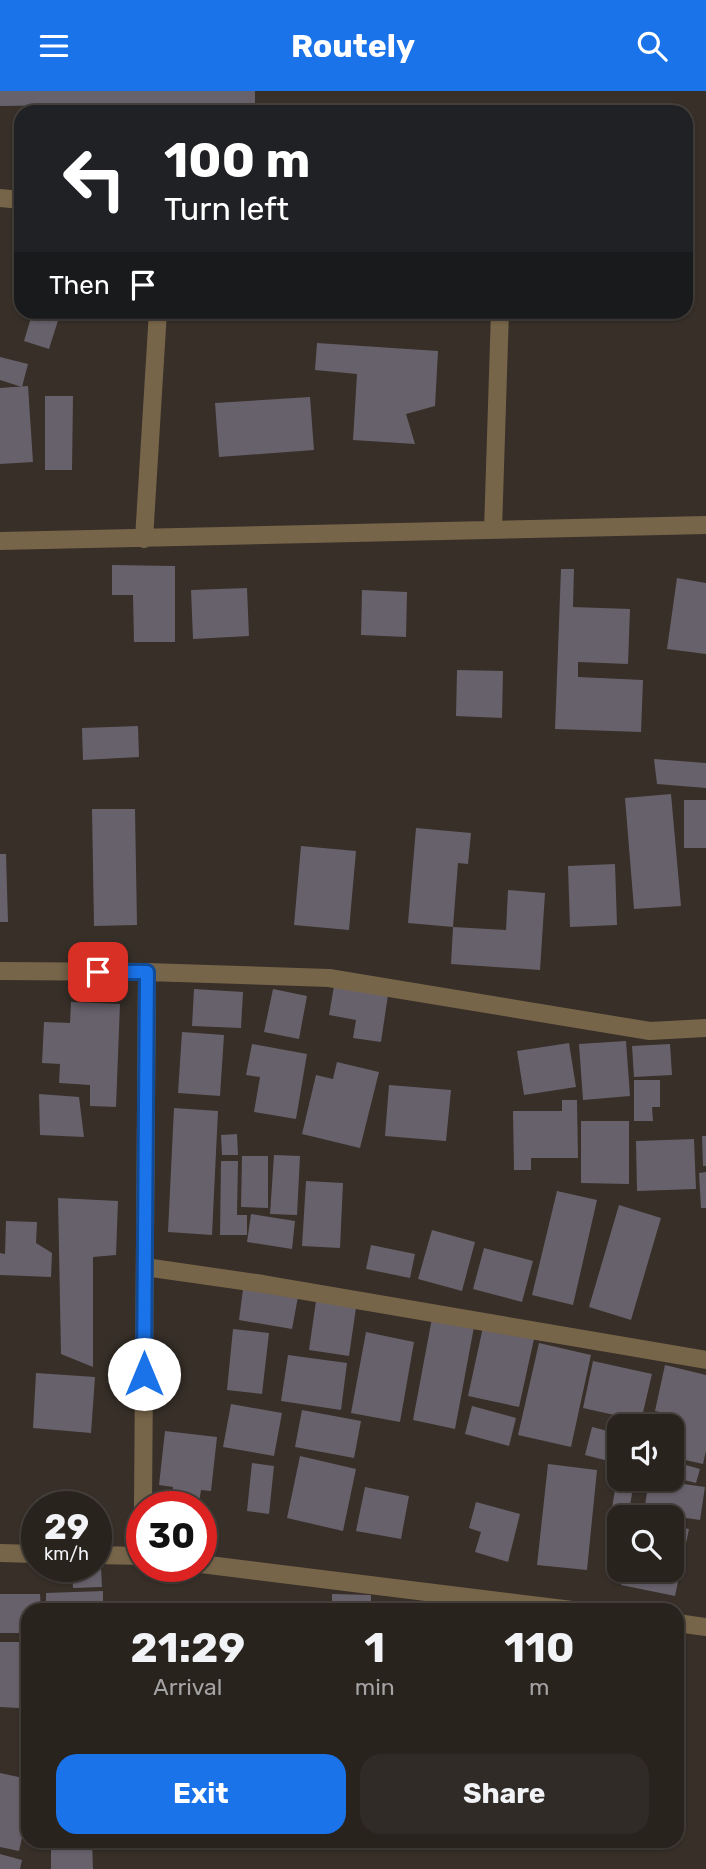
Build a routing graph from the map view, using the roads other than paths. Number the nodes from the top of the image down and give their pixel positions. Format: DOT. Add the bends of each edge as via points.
graph roads {
  1 [pos="158,319"];
  2 [pos="500,319"];
  3 [pos="706,525"];
  4 [pos="493,530"];
  5 [pos="144,539"];
  6 [pos="0,541"];
  7 [pos="0,971"];
  8 [pos="147,972"];
  9 [pos="706,1028"];
  10 [pos="145,1267"];
  11 [pos="706,1360"];
  12 [pos="143,1491"];
  13 [pos="0,1553"];
  14 [pos="21,1554"];
  15 [pos="217,1566"];
  16 [pos="516,1603"];
  17 [pos="684,1624"];
  18 [pos="706,1627"];
  1 -- 5 [label="street"];
  2 -- 4 [label="street"];
  3 -- 4 [label="street"];
  4 -- 5 [label="street"];
  5 -- 6 [label="street"];
  7 -- 8 [label="street"];
  8 -- 9 [label="street" via="329,978 650,1031"];
  8 -- 10 [label="street"];
  10 -- 11 [label="street"];
  10 -- 12 [label="street"];
  13 -- 14 [label="street"];
  15 -- 16 [label="street"];
  17 -- 18 [label="street"];
}
